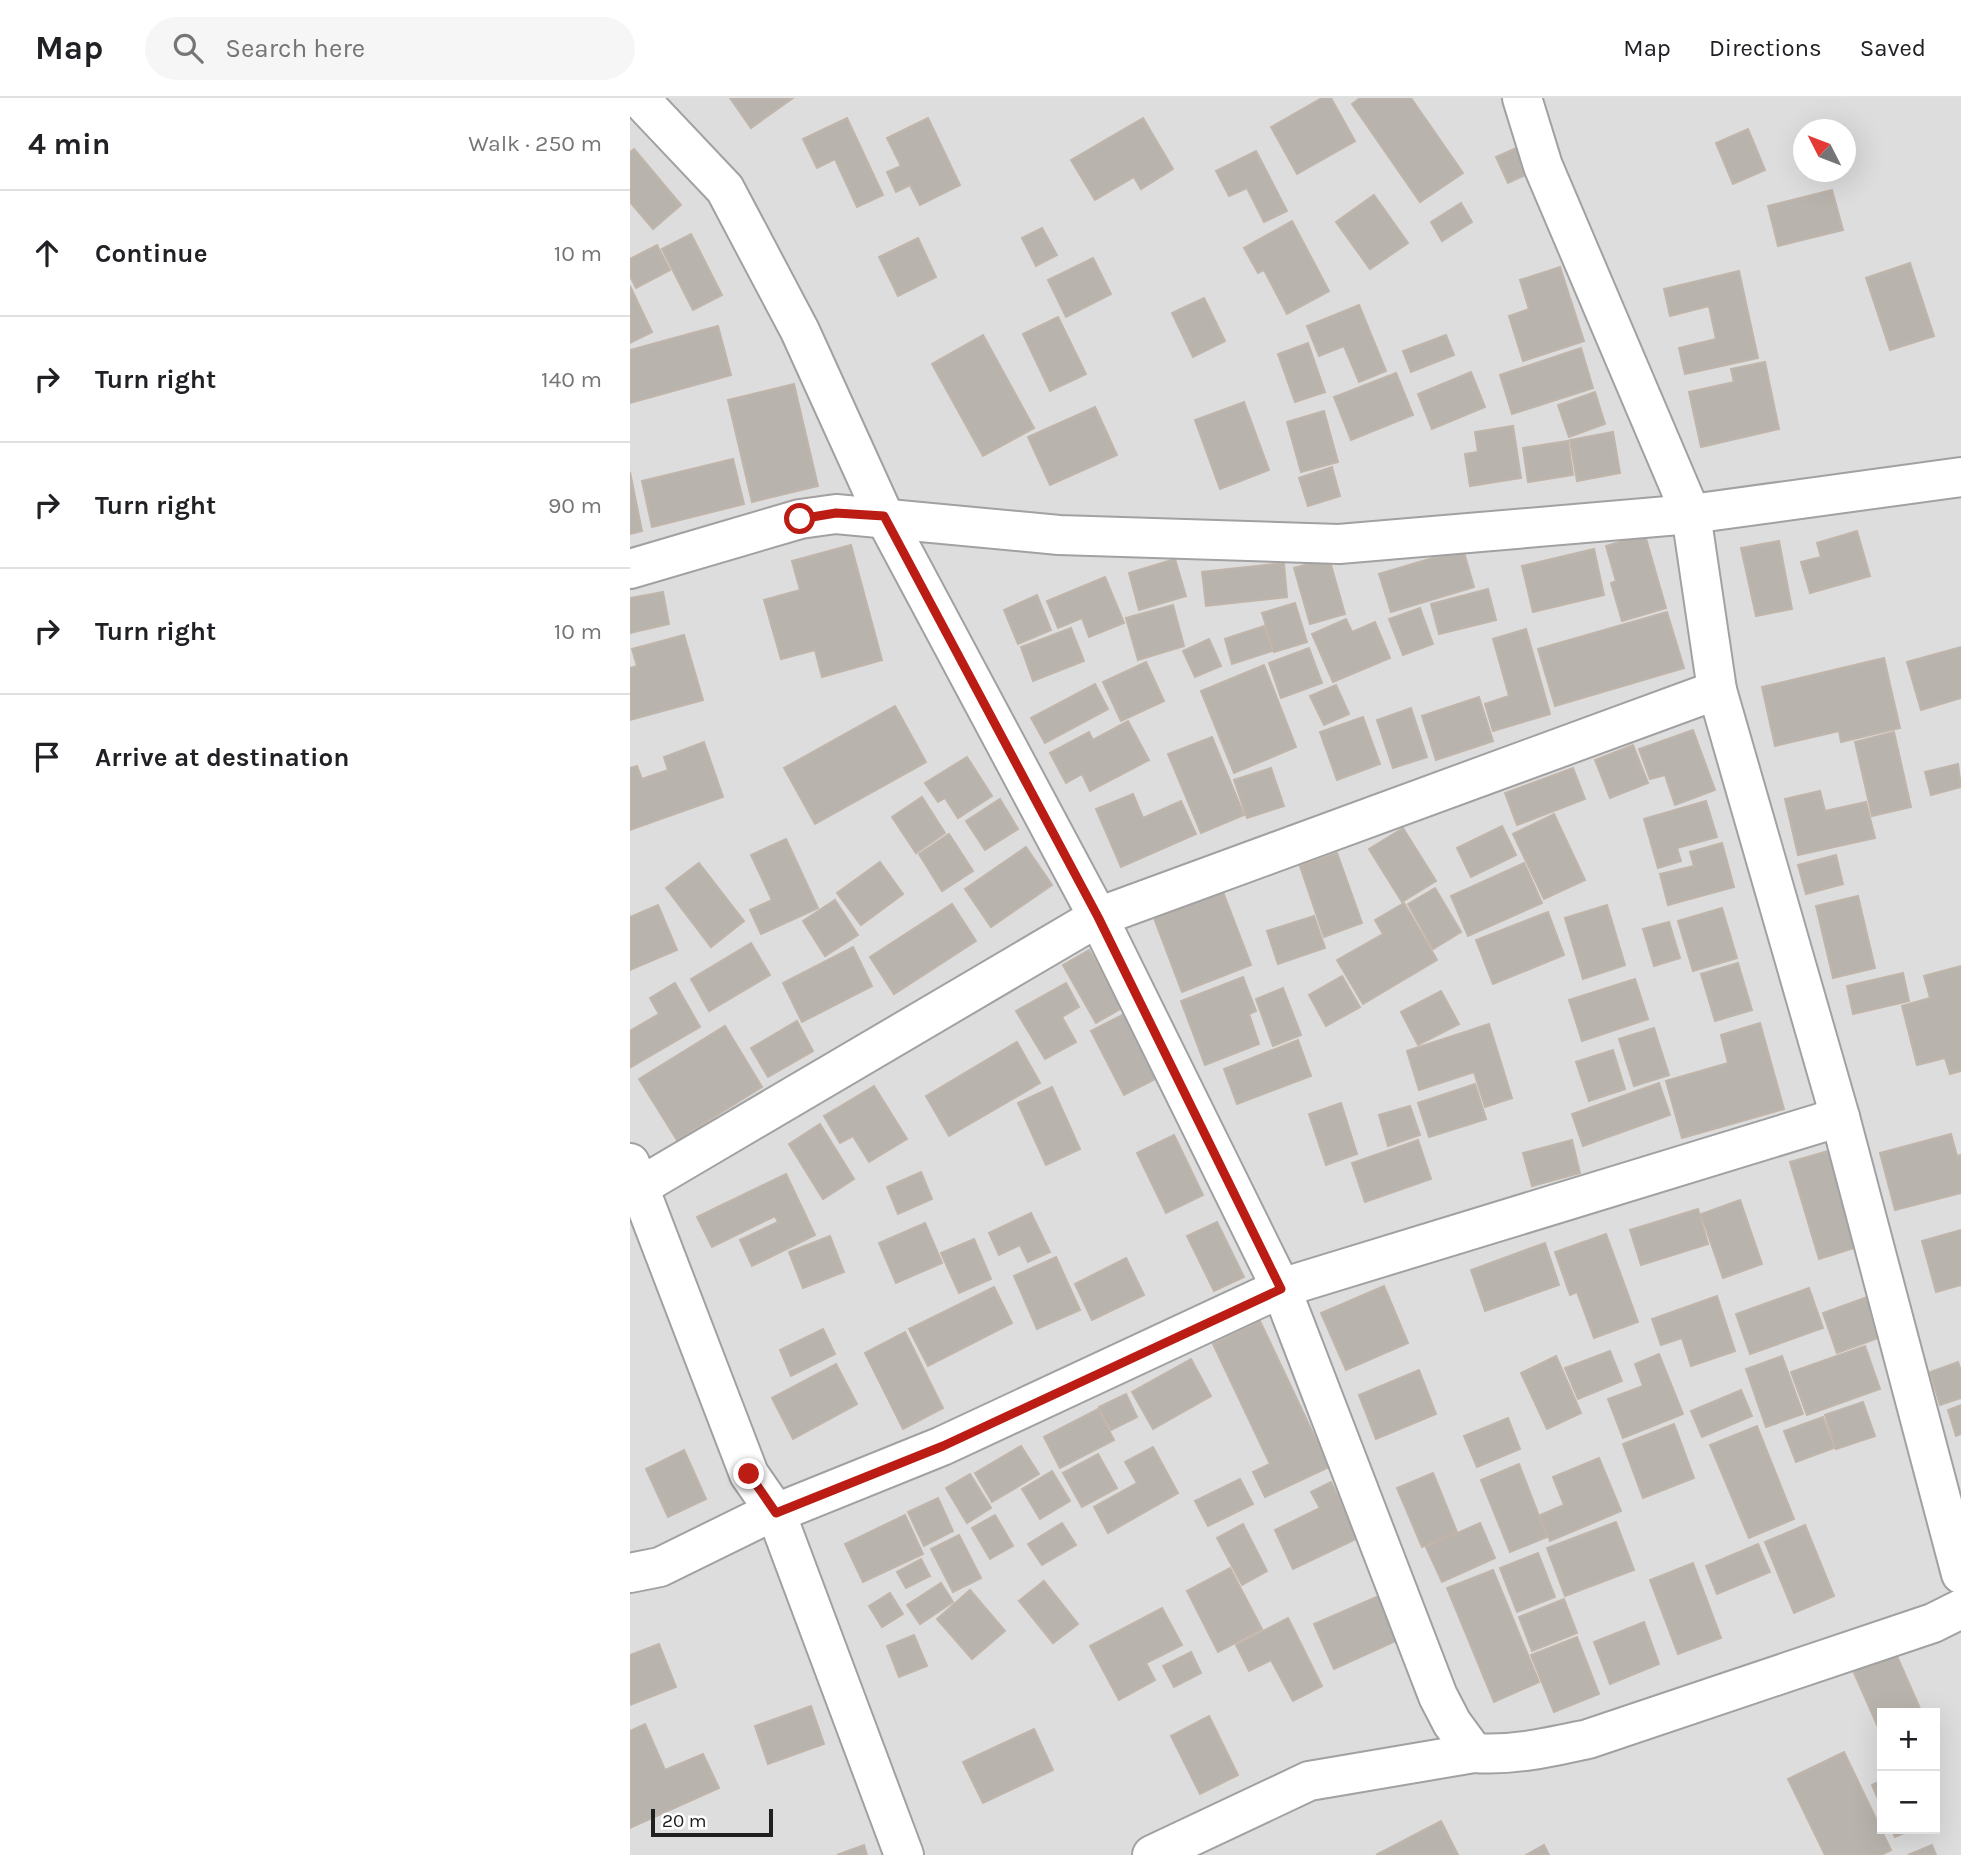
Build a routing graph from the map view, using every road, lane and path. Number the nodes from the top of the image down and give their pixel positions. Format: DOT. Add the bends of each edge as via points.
graph roads {
  1 [pos="639,98"];
  2 [pos="1522,98"];
  3 [pos="1961,477"];
  4 [pos="1691,514"];
  5 [pos="884,516"];
  6 [pos="630,569"];
  7 [pos="1717,690"];
  8 [pos="1098,917"];
  9 [pos="1840,1117"];
  10 [pos="633,1180"];
  11 [pos="1281,1289"];
  12 [pos="775,1512"];
  13 [pos="630,1573"];
  14 [pos="1961,1574"];
  15 [pos="1961,1609"];
  16 [pos="1474,1753"];
  17 [pos="904,1855"];
  18 [pos="1152,1855"];
  1 -- 5 [label="street" via="725,189 800,331"];
  2 -- 4 [label="street" via="1543,166"];
  3 -- 4 [label="street"];
  4 -- 5 [label="street" via="1339,544 1059,535"];
  4 -- 7 [label="street"];
  5 -- 6 [label="street" via="836,513 800,519"];
  5 -- 8 [label="street"];
  7 -- 8 [label="street"];
  7 -- 9 [label="street"];
  8 -- 10 [label="street"];
  8 -- 11 [label="street"];
  9 -- 11 [label="street"];
  9 -- 14 [label="street"];
  10 -- 12 [label="street" via="749,1474"];
  11 -- 12 [label="street" via="943,1446"];
  11 -- 16 [label="street" via="1438,1696"];
  12 -- 13 [label="street" via="660,1567"];
  12 -- 17 [label="street"];
  15 -- 16 [label="street" via="1934,1623 1588,1740 1532,1751"];
  16 -- 18 [label="street" via="1309,1781"];
}
